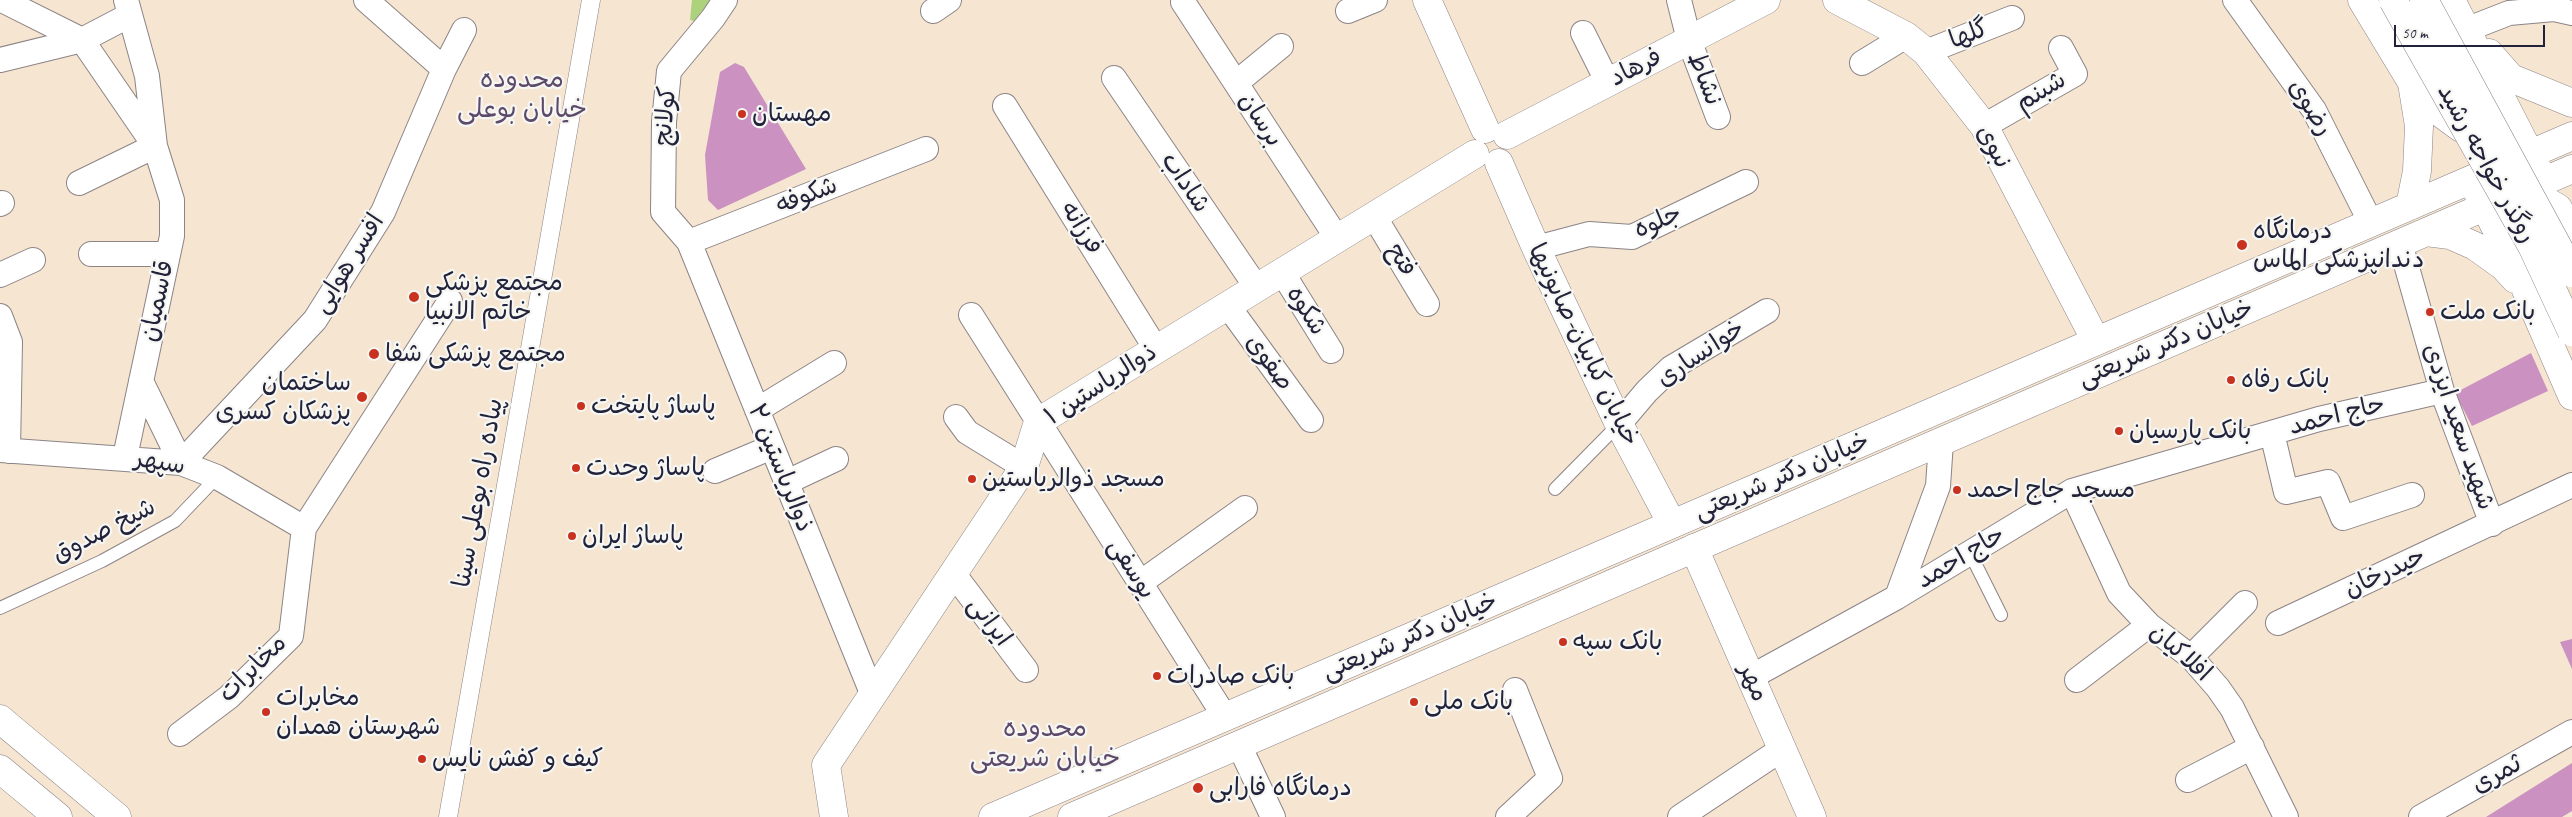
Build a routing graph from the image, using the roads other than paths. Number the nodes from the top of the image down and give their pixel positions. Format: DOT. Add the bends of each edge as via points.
graph roads {
  1 [pos="2,0"];
  2 [pos="366,0"];
  3 [pos="591,0"];
  4 [pos="725,0"];
  5 [pos="1375,0"];
  6 [pos="1427,0"];
  7 [pos="1679,0"];
  8 [pos="1766,0"];
  9 [pos="1837,0"];
  10 [pos="2236,0"];
  11 [pos="2362,0"];
  12 [pos="2393,0"];
  13 [pos="2424,0"];
  14 [pos="2451,0"];
  15 [pos="1183,2"];
  16 [pos="2507,6"];
  17 [pos="128,7"];
  18 [pos="1348,11"];
  19 [pos="2572,13"];
  20 [pos="2012,18"];
  21 [pos="2468,29"];
  22 [pos="464,30"];
  23 [pos="1583,33"];
  24 [pos="82,40"];
  25 [pos="1689,40"];
  26 [pos="1916,44"];
  27 [pos="1281,46"];
  28 [pos="2061,48"];
  29 [pos="0,60"];
  30 [pos="1862,63"];
  31 [pos="444,69"];
  32 [pos="1114,78"];
  33 [pos="1608,82"];
  34 [pos="2411,82"];
  35 [pos="1236,83"];
  36 [pos="2572,103"];
  37 [pos="1005,106"];
  38 [pos="1718,117"];
  39 [pos="1984,126"];
  40 [pos="1496,132"];
  41 [pos="2572,136"];
  42 [pos="155,146"];
  43 [pos="926,149"];
  44 [pos="2530,154"];
  45 [pos="1487,158"];
  46 [pos="2572,169"];
  47 [pos="2471,180"];
  48 [pos="2544,181"];
  49 [pos="1746,182"];
  50 [pos="79,183"];
  51 [pos="2410,206"];
  52 [pos="2484,207"];
  53 [pos="1374,216"];
  54 [pos="2371,223"];
  55 [pos="2426,232"];
  56 [pos="2572,235"];
  57 [pos="1337,238"];
  58 [pos="689,242"];
  59 [pos="2400,243"];
  60 [pos="1536,248"];
  61 [pos="91,254"];
  62 [pos="168,254"];
  63 [pos="33,260"];
  64 [pos="1282,272"];
  65 [pos="2572,273"];
  66 [pos="0,274"];
  67 [pos="2523,284"];
  68 [pos="1257,288"];
  69 [pos="450,302"];
  70 [pos="1428,304"];
  71 [pos="1228,306"];
  72 [pos="1767,311"];
  73 [pos="971,315"];
  74 [pos="0,316"];
  75 [pos="2572,332"];
  76 [pos="2096,341"];
  77 [pos="1156,349"];
  78 [pos="1331,351"];
  79 [pos="834,363"];
  80 [pos="141,381"];
  81 [pos="2442,391"];
  82 [pos="2572,396"];
  83 [pos="757,410"];
  84 [pos="956,417"];
  85 [pos="1311,420"];
  86 [pos="1038,422"];
  87 [pos="1619,424"];
  88 [pos="2272,433"];
  89 [pos="1941,442"];
  90 [pos="772,447"];
  91 [pos="4,450"];
  92 [pos="125,457"];
  93 [pos="836,459"];
  94 [pos="181,463"];
  95 [pos="1024,467"];
  96 [pos="715,471"];
  97 [pos="217,477"];
  98 [pos="786,482"];
  99 [pos="2572,484"];
  100 [pos="1555,489"];
  101 [pos="2072,491"];
  102 [pos="2412,495"];
  103 [pos="1245,508"];
  104 [pos="1672,524"];
  105 [pos="2492,524"];
  106 [pos="304,528"];
  107 [pos="1694,548"];
  108 [pos="1970,553"];
  109 [pos="953,573"];
  110 [pos="1140,583"];
  111 [pos="1897,597"];
  112 [pos="2245,603"];
  113 [pos="0,608"];
  114 [pos="2001,615"];
  115 [pos="2278,623"];
  116 [pos="2149,625"];
  117 [pos="2191,657"];
  118 [pos="1026,670"];
  119 [pos="1750,677"];
  120 [pos="2077,680"];
  121 [pos="1515,690"];
  122 [pos="872,693"];
  123 [pos="1224,717"];
  124 [pos="0,719"];
  125 [pos="2572,732"];
  126 [pos="180,734"];
  127 [pos="1239,745"];
  128 [pos="2252,747"];
  129 [pos="1782,749"];
  130 [pos="0,769"];
  131 [pos="2188,780"];
  132 [pos="58,817"];
  133 [pos="117,817"];
  134 [pos="448,817"];
  135 [pos="834,817"];
  136 [pos="993,817"];
  137 [pos="1072,817"];
  138 [pos="1273,817"];
  139 [pos="1508,817"];
  140 [pos="1680,817"];
  141 [pos="1812,817"];
  142 [pos="2286,817"];
  143 [pos="2420,817"];
  1 -- 24 [label="street"];
  2 -- 31 [label="street"];
  3 -- 134 [label="street, پیاده راه بوعلی سینا"];
  4 -- 58 [label="street, کولانج" via="714,18 669,71 661,182 663,212"];
  5 -- 18 [label="street"];
  6 -- 40 [label="main road"];
  7 -- 25 [label="street, نشاط"];
  8 -- 25 [label="main road, فرهاد"];
  9 -- 26 [label="main road, نبوی"];
  10 -- 54 [label="street, رضوی" via="2314,110"];
  11 -- 34 [label="main road"];
  12 -- 75 [label="main road, روگذر خواجه رشید, bridge" via="2532,246"];
  13 -- 65 [label="main road, روگذر خواجه رشید, bridge"];
  14 -- 21 [label="main road"];
  15 -- 35 [label="street, برسان"];
  16 -- 19 [label="street"];
  16 -- 21 [label="street"];
  17 -- 24 [label="street"];
  17 -- 42 [label="street" via="147,76"];
  20 -- 26 [label="street, گلها"];
  21 -- 34 [label="main road" via="2487,82 2490,101 2487,118 2460,128 2435,109"];
  21 -- 36 [label="main road" via="2511,78"];
  21 -- 44 [label="main road"];
  22 -- 31 [label="street, افسر هوایی"];
  23 -- 33 [label="street"];
  24 -- 29 [label="street"];
  24 -- 42 [label="street"];
  25 -- 33 [label="main road, فرهاد"];
  25 -- 38 [label="street, نشاط"];
  26 -- 30 [label="street, گلها"];
  26 -- 39 [label="main road, نبوی"];
  27 -- 35 [label="street"];
  28 -- 39 [label="street, شبنم" via="2075,74"];
  31 -- 94 [label="street, افسر هوایی" via="383,212 315,320"];
  32 -- 68 [label="street, شاداب"];
  33 -- 40 [label="main road, فرهاد"];
  34 -- 51 [label="main road" via="2419,126 2417,171"];
  35 -- 57 [label="street, برسان"];
  37 -- 77 [label="street, فرزانه"];
  39 -- 76 [label="main road, نبوی"];
  40 -- 45 [label="main road" via="1474,140"];
  41 -- 44 [label="main road, خیابان دکتر شریعتی"];
  42 -- 50 [label="street"];
  42 -- 62 [label="street, قاسمیان" via="172,200 172,236"];
  43 -- 58 [label="street, شکوفه"];
  44 -- 47 [label="main road, خیابان دکتر شریعتی"];
  44 -- 48 [label="main road"];
  45 -- 53 [label="main road, ذوالریاستین ۱"];
  45 -- 60 [label="main road, خیابان کبابیان-صابونیها"];
  46 -- 48 [label="main road, خیابان دکتر شریعتی"];
  47 -- 51 [label="main road, خیابان دکتر شریعتی"];
  47 -- 52 [label="main road"];
  48 -- 52 [label="main road, خیابان دکتر شریعتی"];
  49 -- 60 [label="street, جلوه" via="1632,237 1589,234"];
  51 -- 54 [label="main road, خیابان دکتر شریعتی"];
  52 -- 55 [label="main road, خیابان دکتر شریعتی"];
  52 -- 67 [label="main road"];
  53 -- 57 [label="main road, ذوالریاستین ۱"];
  53 -- 70 [label="street, فتح"];
  54 -- 76 [label="main road, خیابان دکتر شریعتی"];
  55 -- 59 [label="main road, خیابان دکتر شریعتی"];
  55 -- 67 [label="main road" via="2450,235 2475,246"];
  56 -- 67 [label="main road" via="2558,208 2544,200 2519,206 2506,224"];
  57 -- 64 [label="main road, ذوالریاستین ۱"];
  58 -- 83 [label="street, ذوالریاستین ۲"];
  59 -- 81 [label="street, شهید سعید ایزدی"];
  59 -- 89 [label="main road, خیابان دکتر شریعتی"];
  60 -- 87 [label="main road, خیابان کبابیان-صابونیها"];
  61 -- 62 [label="street"];
  62 -- 80 [label="street, قاسمیان"];
  63 -- 66 [label="street"];
  64 -- 68 [label="main road, ذوالریاستین ۱"];
  64 -- 78 [label="street, شکوه"];
  67 -- 82 [label="main road"];
  68 -- 71 [label="main road, ذوالریاستین ۱"];
  69 -- 106 [label="street"];
  71 -- 77 [label="main road, ذوالریاستین ۱"];
  71 -- 85 [label="street, صفوی"];
  72 -- 87 [label="street, خوانساری" via="1671,368 1647,390"];
  73 -- 86 [label="street, یوسفی"];
  74 -- 91 [label="street" via="10,342"];
  76 -- 104 [label="main road, خیابان دکتر شریعتی"];
  77 -- 86 [label="main road, ذوالریاستین ۱"];
  79 -- 83 [label="street"];
  80 -- 92 [label="street, قاسمیان"];
  80 -- 94 [label="street"];
  81 -- 88 [label="street, حاج احمد"];
  81 -- 105 [label="street, شهید سعید ایزدی"];
  83 -- 90 [label="street, ذوالریاستین ۲"];
  84 -- 95 [label="street" via="968,432"];
  86 -- 95 [label="main road, ذوالریاستین ۱"];
  86 -- 110 [label="street, یوسفی"];
  87 -- 100 [label="lane"];
  87 -- 104 [label="main road, خیابان کبابیان-صابونیها"];
  88 -- 101 [label="street, حاج احمد"];
  88 -- 102 [label="street" via="2286,492 2328,482 2343,518"];
  89 -- 107 [label="main road, خیابان دکتر شریعتی"];
  89 -- 111 [label="street" via="1938,486"];
  90 -- 96 [label="street"];
  90 -- 98 [label="street, ذوالریاستین ۲"];
  91 -- 92 [label="street, سپهر"];
  92 -- 94 [label="street, سپهر"];
  93 -- 98 [label="street"];
  94 -- 97 [label="street, سپهر"];
  95 -- 109 [label="main road, ذوالریاستین ۱"];
  97 -- 106 [label="street, سپهر"];
  97 -- 113 [label="lane, شیخ صدوق" via="175,521 102,561"];
  98 -- 122 [label="street, ذوالریاستین ۲"];
  99 -- 105 [label="street, شهید سعید ایزدی"];
  101 -- 108 [label="street, حاج احمد"];
  101 -- 116 [label="street, افلاکیان" via="2119,593"];
  103 -- 110 [label="street"];
  104 -- 123 [label="main road, خیابان دکتر شریعتی"];
  105 -- 115 [label="street, حیدرخان"];
  106 -- 126 [label="street, مخابرات" via="290,636 229,697"];
  107 -- 119 [label="main road, مهر"];
  107 -- 127 [label="main road, خیابان دکتر شریعتی"];
  108 -- 111 [label="street, حاج احمد"];
  108 -- 114 [label="lane"];
  109 -- 118 [label="street, ایرانی"];
  109 -- 122 [label="main road, ذوالریاستین ۱"];
  110 -- 123 [label="street, یوسفی"];
  111 -- 119 [label="street, حاج احمد"];
  112 -- 117 [label="street"];
  116 -- 117 [label="street, افلاکیان"];
  116 -- 120 [label="street"];
  117 -- 128 [label="street, افلاکیان" via="2218,688"];
  119 -- 129 [label="main road, مهر"];
  121 -- 139 [label="street" via="1550,778"];
  122 -- 135 [label="main road, ذوالریاستین ۱" via="826,765"];
  123 -- 136 [label="main road, خیابان دکتر شریعتی"];
  124 -- 133 [label="main road"];
  125 -- 143 [label="street, ثمری"];
  127 -- 137 [label="main road, خیابان دکتر شریعتی"];
  127 -- 138 [label="street"];
  128 -- 131 [label="street"];
  128 -- 142 [label="street, افلاکیان"];
  129 -- 140 [label="street"];
  129 -- 141 [label="main road, مهر"];
  130 -- 132 [label="main road"];
}
